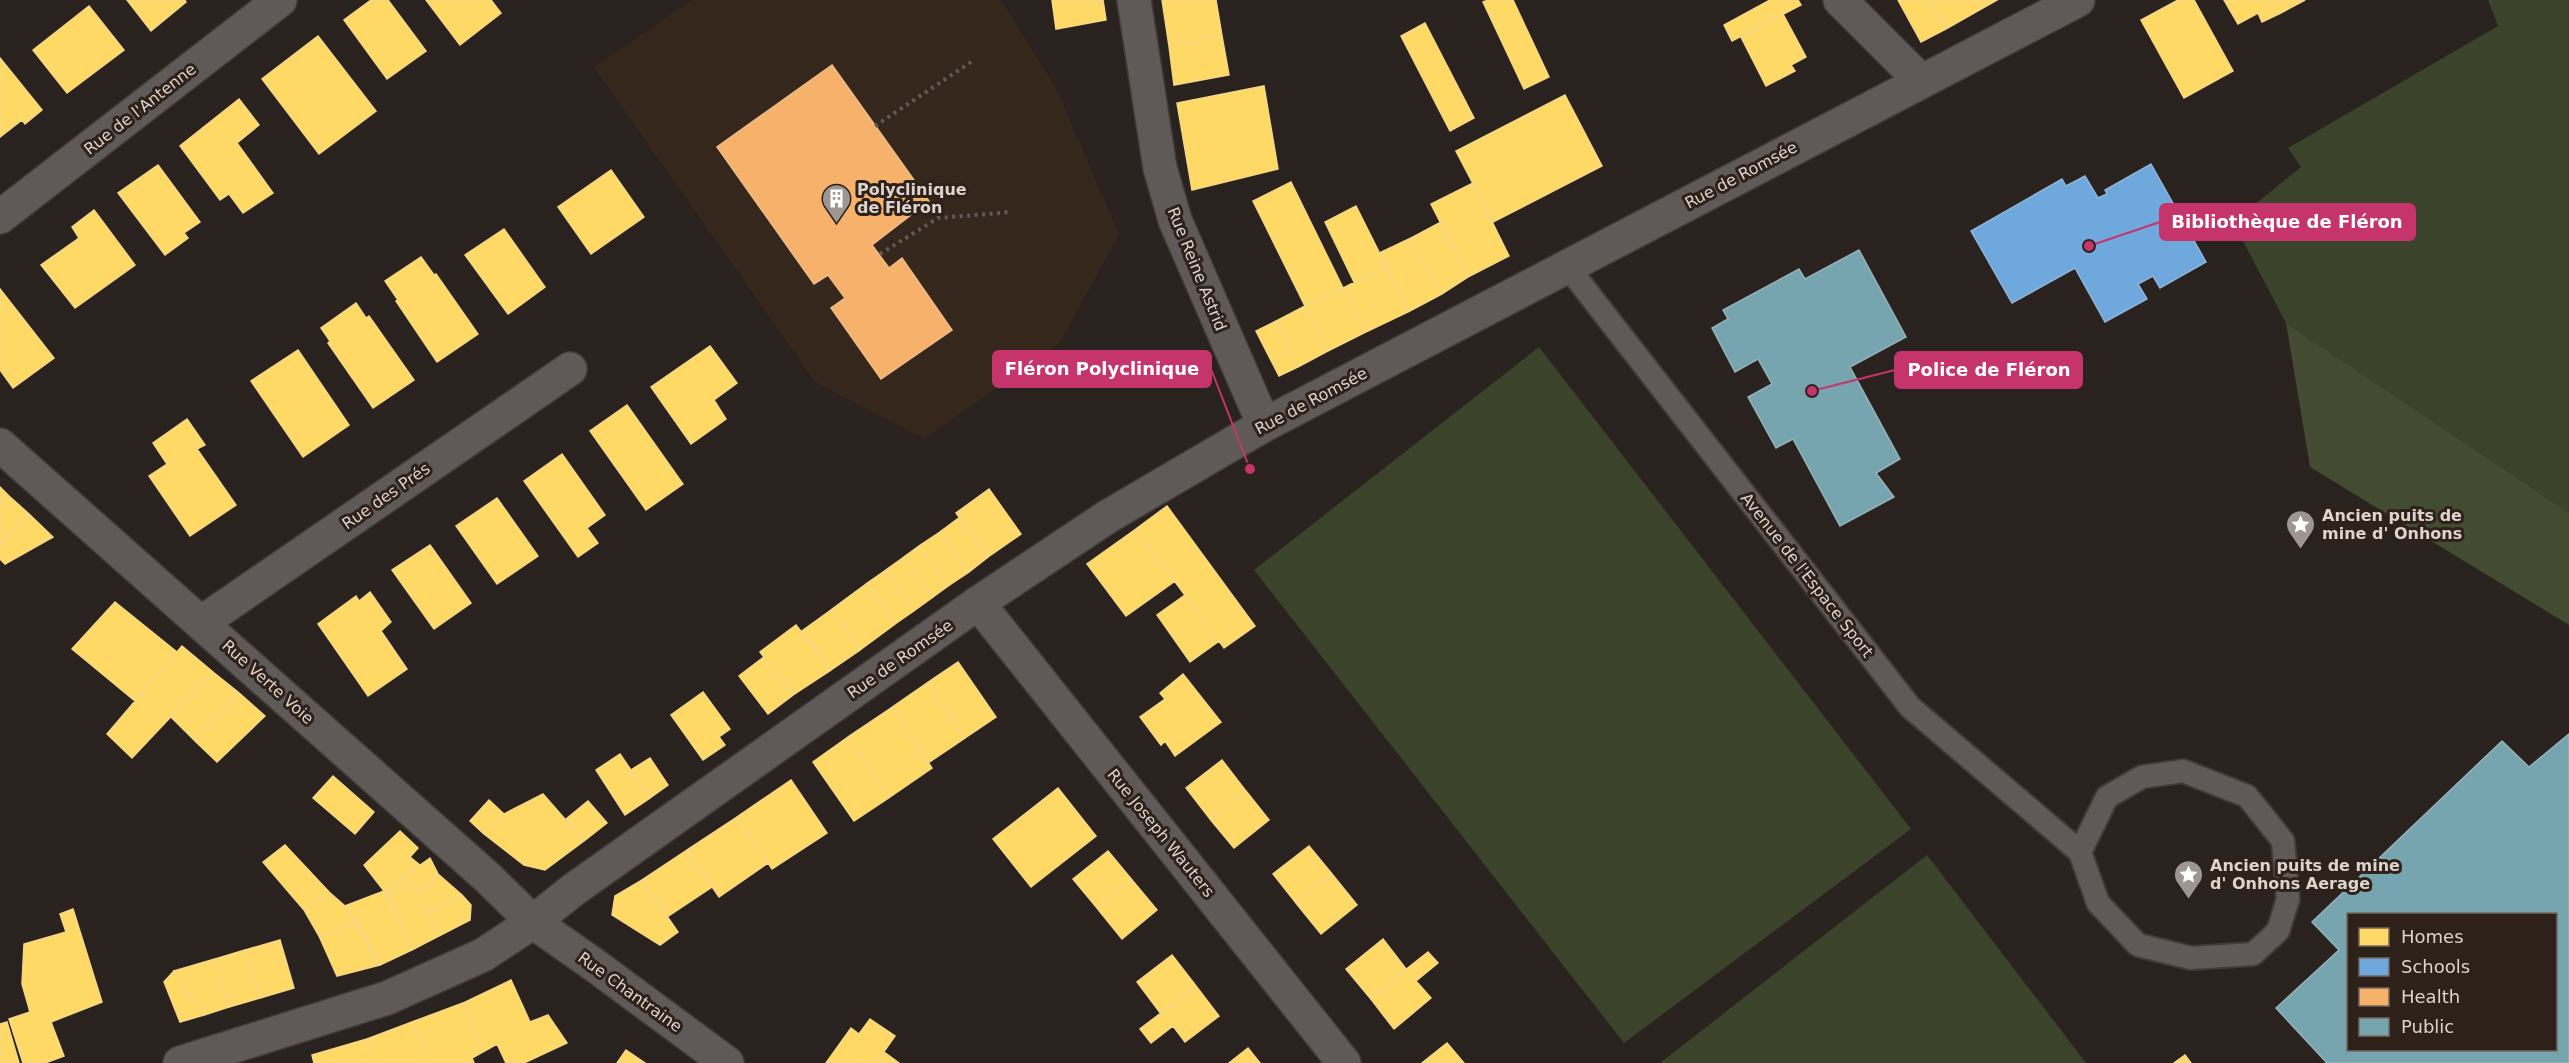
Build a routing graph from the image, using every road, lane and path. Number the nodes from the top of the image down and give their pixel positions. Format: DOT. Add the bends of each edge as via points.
graph roads {
  1 [pos="280,0"];
  2 [pos="1134,0"];
  3 [pos="1839,0"];
  4 [pos="2078,0"];
  5 [pos="971,62"];
  6 [pos="1921,81"];
  7 [pos="876,126"];
  8 [pos="1012,212"];
  9 [pos="0,217"];
  10 [pos="879,254"];
  11 [pos="1567,266"];
  12 [pos="570,369"];
  13 [pos="1264,425"];
  14 [pos="0,445"];
  15 [pos="978,603"];
  16 [pos="201,623"];
  17 [pos="2080,852"];
  18 [pos="533,922"];
  19 [pos="180,1063"];
  20 [pos="727,1063"];
  21 [pos="1344,1063"];
  1 -- 9 [label="street, Rue de l'Antenne"];
  2 -- 13 [label="street, Rue Reine Astrid" via="1160,168 1175,220"];
  3 -- 6 [label="street"];
  4 -- 6 [label="street, Rue de Romsée"];
  5 -- 7 [label="path"];
  6 -- 11 [label="street, Rue de Romsée"];
  8 -- 10 [label="path" via="938,218"];
  11 -- 13 [label="street, Rue de Romsée"];
  11 -- 17 [label="lane, Avenue de l'Espace Sport" via="1910,706"];
  12 -- 16 [label="street, Rue des Prés"];
  13 -- 15 [label="street, Rue de Romsée" via="1107,517"];
  14 -- 16 [label="street, Rue Verte Voie"];
  15 -- 18 [label="street, Rue de Romsée"];
  15 -- 21 [label="street, Rue Joseph Wauters"];
  16 -- 18 [label="street, Rue Verte Voie"];
  17 -- 17 [label="lane" via="2098,903 2138,945 2191,958 2253,954 2278,931 2288,899 2283,841 2247,796 2183,771 2142,777 2108,797"];
  18 -- 19 [label="street, Rue de Romsée" via="483,955 387,998"];
  18 -- 20 [label="street, Rue Chantraine"];
}
